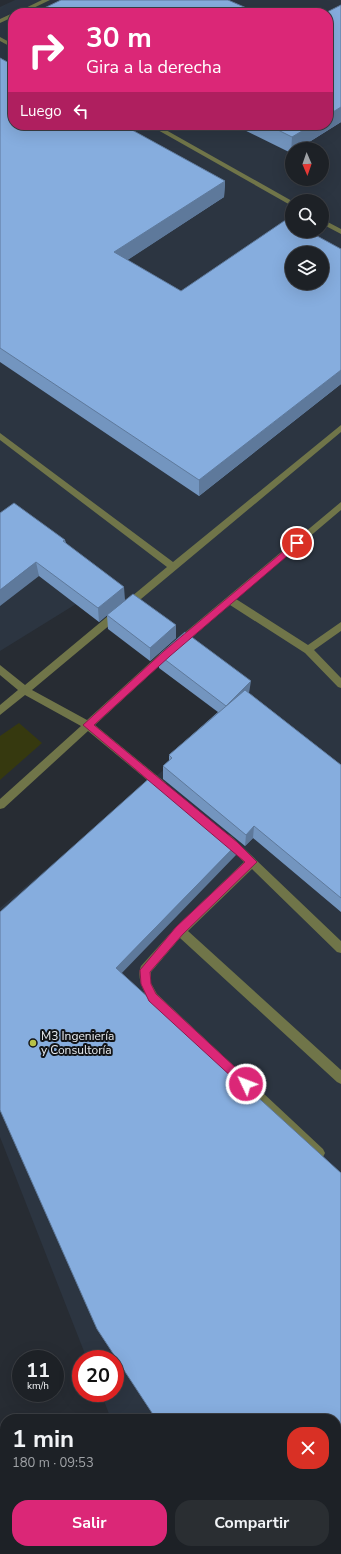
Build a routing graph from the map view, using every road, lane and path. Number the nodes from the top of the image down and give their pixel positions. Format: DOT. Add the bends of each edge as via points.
graph roads {
  1 [pos="47,0"];
  2 [pos="29,8"];
  3 [pos="161,130"];
  4 [pos="285,200"];
  5 [pos="329,225"];
  6 [pos="341,232"];
  7 [pos="341,428"];
  8 [pos="0,436"];
  9 [pos="341,505"];
  10 [pos="173,567"];
  11 [pos="230,600"];
  12 [pos="341,626"];
  13 [pos="308,650"];
  14 [pos="0,669"];
  15 [pos="341,684"];
  16 [pos="24,690"];
  17 [pos="0,711"];
  18 [pos="88,725"];
  19 [pos="173,795"];
  20 [pos="0,805"];
  21 [pos="216,830"];
  22 [pos="252,862"];
  23 [pos="180,931"];
  24 [pos="341,948"];
  25 [pos="341,1078"];
  26 [pos="326,1160"];
  1 -- 2 [label="lane"];
  3 -- 4 [label="lane"];
  5 -- 6 [label="lane"];
  7 -- 10 [label="lane"];
  8 -- 10 [label="lane"];
  9 -- 11 [label="lane"];
  10 -- 16 [label="lane"];
  11 -- 13 [label="lane"];
  11 -- 18 [label="lane"];
  12 -- 13 [label="lane"];
  13 -- 15 [label="lane"];
  14 -- 16 [label="lane"];
  16 -- 17 [label="lane"];
  16 -- 18 [label="lane"];
  18 -- 19 [label="lane"];
  18 -- 20 [label="lane"];
  21 -- 22 [label="lane"];
  22 -- 23 [label="lane"];
  22 -- 24 [label="lane"];
  23 -- 25 [label="lane"];
  23 -- 26 [label="lane" via="145,970 146,984 153,998"];
}
